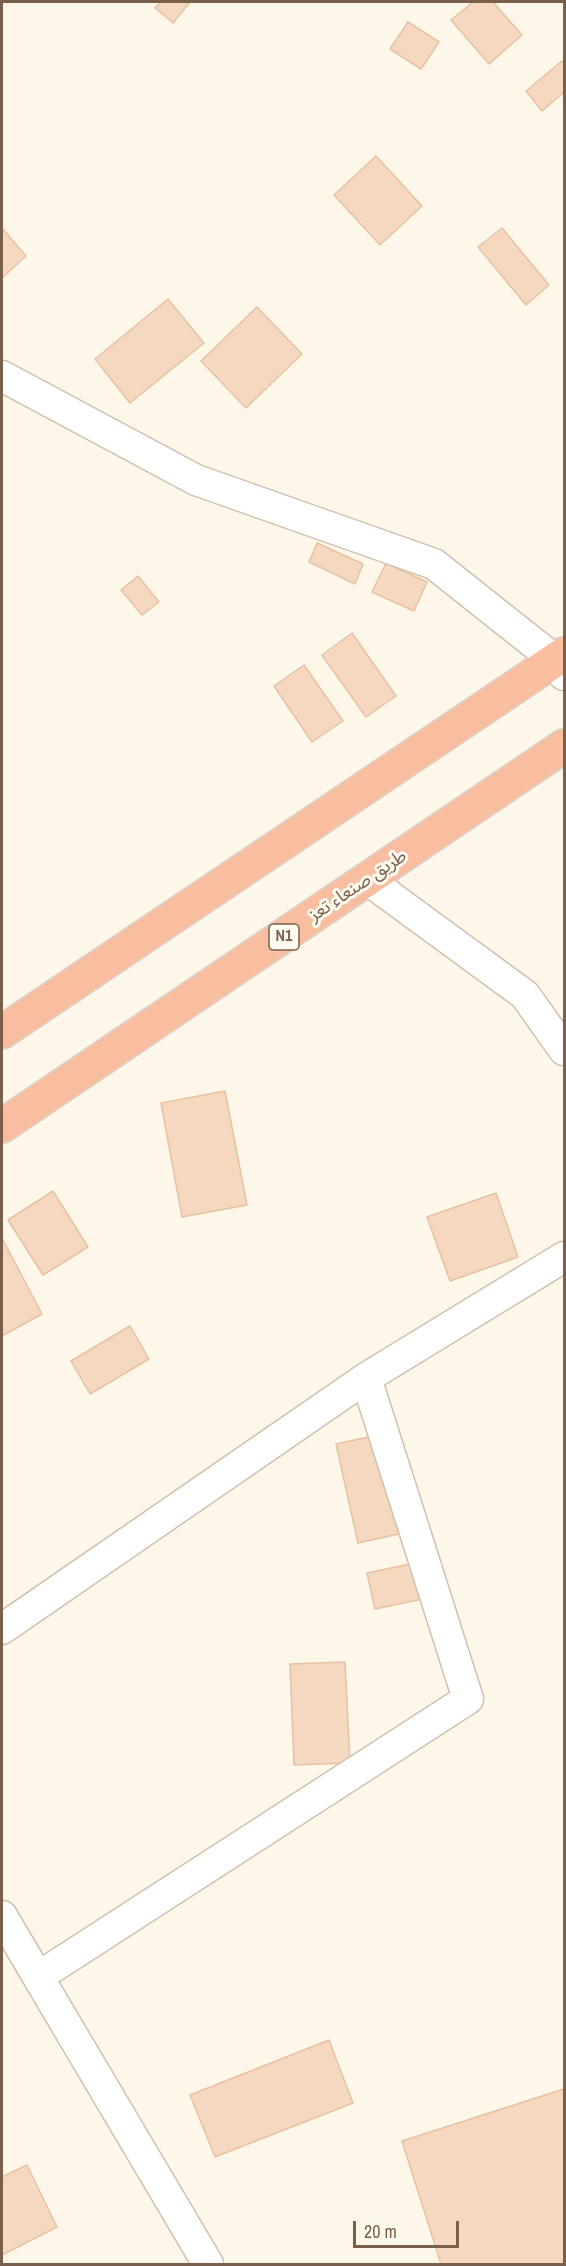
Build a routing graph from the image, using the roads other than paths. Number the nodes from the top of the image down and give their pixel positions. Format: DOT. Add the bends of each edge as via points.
graph roads {
  1 [pos="2,376"];
  2 [pos="561,663"];
  3 [pos="564,746"];
  4 [pos="368,880"];
  5 [pos="2,1032"];
  6 [pos="564,1050"];
  7 [pos="2,1126"];
  8 [pos="564,1257"];
  9 [pos="366,1378"];
  10 [pos="2,1629"];
  11 [pos="2,1916"];
  12 [pos="38,1977"];
  13 [pos="208,2265"];
  1 -- 2 [label="street" via="196,480 434,564"];
  2 -- 5 [label="highway"];
  3 -- 4 [label="highway, طريق صنعاء تعز / N1"];
  4 -- 6 [label="street" via="525,995"];
  4 -- 7 [label="highway, طريق صنعاء تعز / N1"];
  8 -- 9 [label="street"];
  9 -- 10 [label="street"];
  9 -- 12 [label="street" via="468,1699"];
  11 -- 12 [label="street"];
  12 -- 13 [label="street"];
}
